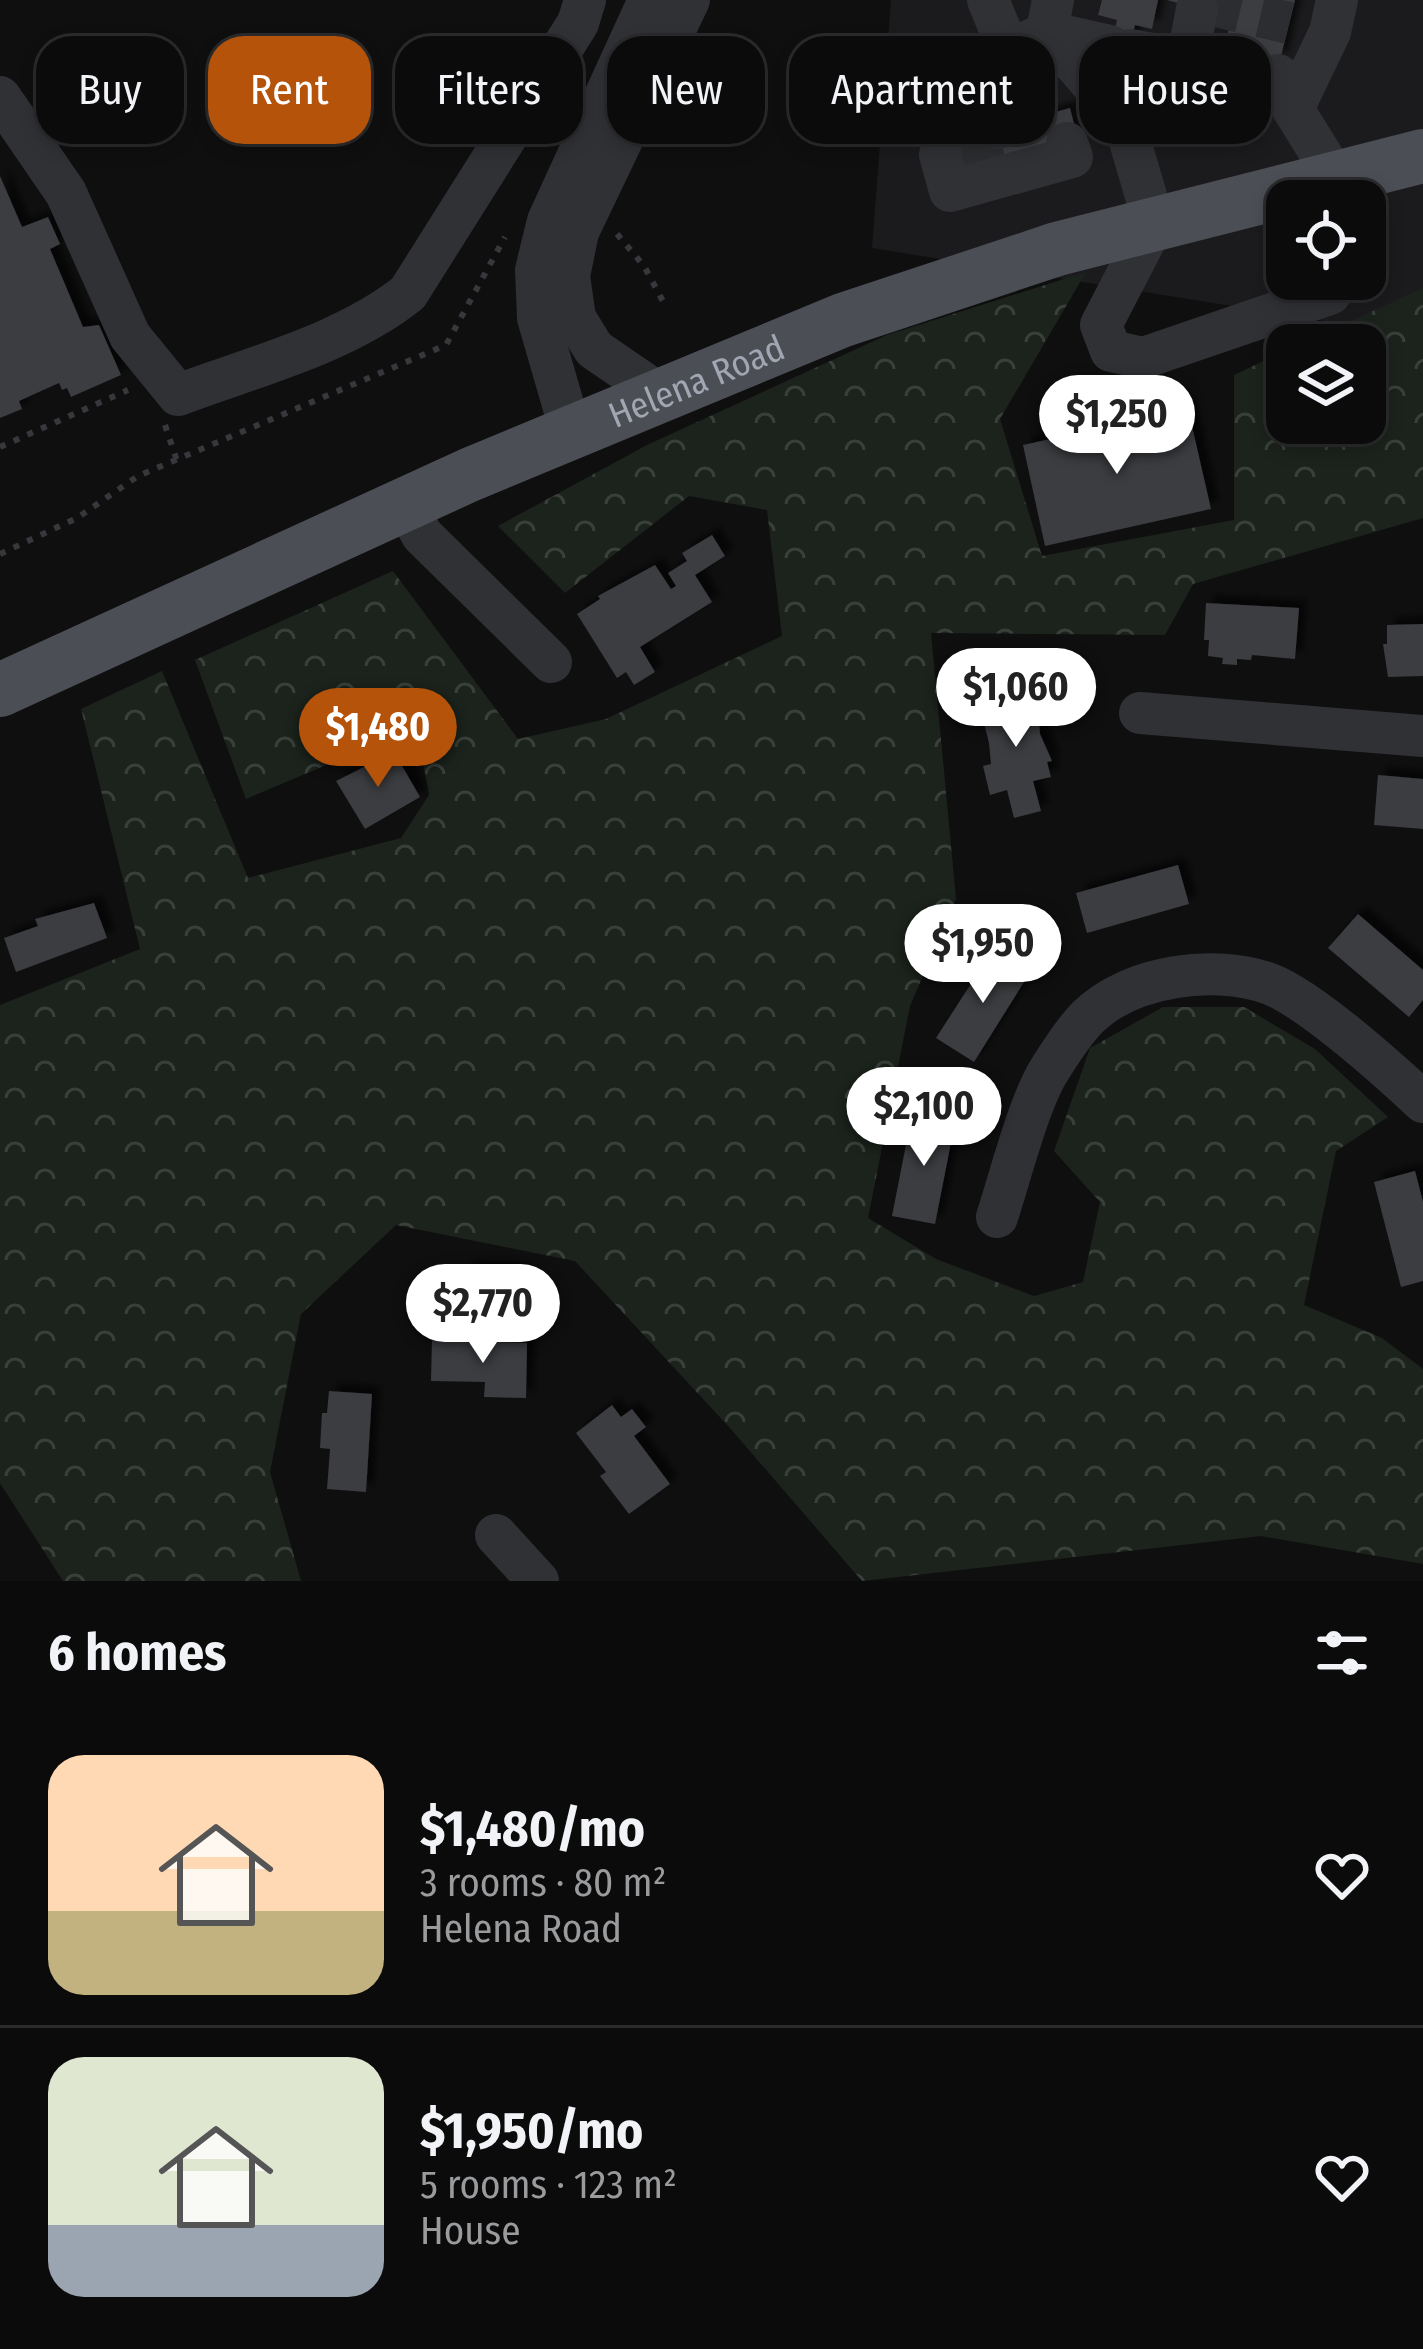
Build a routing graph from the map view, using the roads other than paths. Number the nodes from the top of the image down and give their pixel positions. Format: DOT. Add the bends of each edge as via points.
graph roads {
  1 [pos="585,0"];
  2 [pos="649,0"];
  3 [pos="689,0"];
  4 [pos="988,0"];
  5 [pos="1197,9"];
  6 [pos="1319,18"];
  7 [pos="1009,36"];
  8 [pos="1192,36"];
  9 [pos="1271,77"];
  10 [pos="3,108"];
  11 [pos="1293,109"];
  12 [pos="1423,111"];
  13 [pos="947,144"];
  14 [pos="1021,144"];
  15 [pos="1021,144"];
  16 [pos="1131,144"];
  17 [pos="1021,148"];
  18 [pos="1350,177"];
  19 [pos="1154,223"];
  20 [pos="1316,300"];
  21 [pos="661,395"];
  22 [pos="571,432"];
  23 [pos="405,504"];
  24 [pos="551,662"];
  25 [pos="0,690"];
  26 [pos="1139,713"];
  27 [pos="1423,736"];
  28 [pos="1423,1102"];
  29 [pos="997,1217"];
  30 [pos="496,1535"];
  31 [pos="538,1581"];
  1 -- 10 [label="street" via="408,293 326,339 178,395 130,337 66,193"];
  2 -- 22 [label="street" via="548,221 536,270 538,318"];
  3 -- 21 [label="street" via="578,232 569,276 575,318 594,349"];
  4 -- 7 [label="street"];
  5 -- 8 [label="street"];
  6 -- 11 [label="street"];
  9 -- 11 [label="street" via="1278,75"];
  11 -- 18 [label="street"];
  12 -- 18 [label="main road"];
  13 -- 17 [label="street" via="940,155 950,191"];
  14 -- 17 [label="street"];
  15 -- 17 [label="street"];
  16 -- 19 [label="street"];
  18 -- 19 [label="main road, Helena Road"];
  19 -- 20 [label="street" via="1101,325 1111,351 1143,358"];
  19 -- 21 [label="main road, Helena Road" via="965,276"];
  21 -- 22 [label="main road, Helena Road"];
  22 -- 23 [label="main road, Helena Road"];
  23 -- 24 [label="street" via="422,535"];
  23 -- 25 [label="main road, Helena Road"];
  26 -- 27 [label="street"];
  28 -- 29 [label="street" via="1273,985 1230,974 1130,989 1088,1016 1046,1074"];
  30 -- 31 [label="street"];
}
